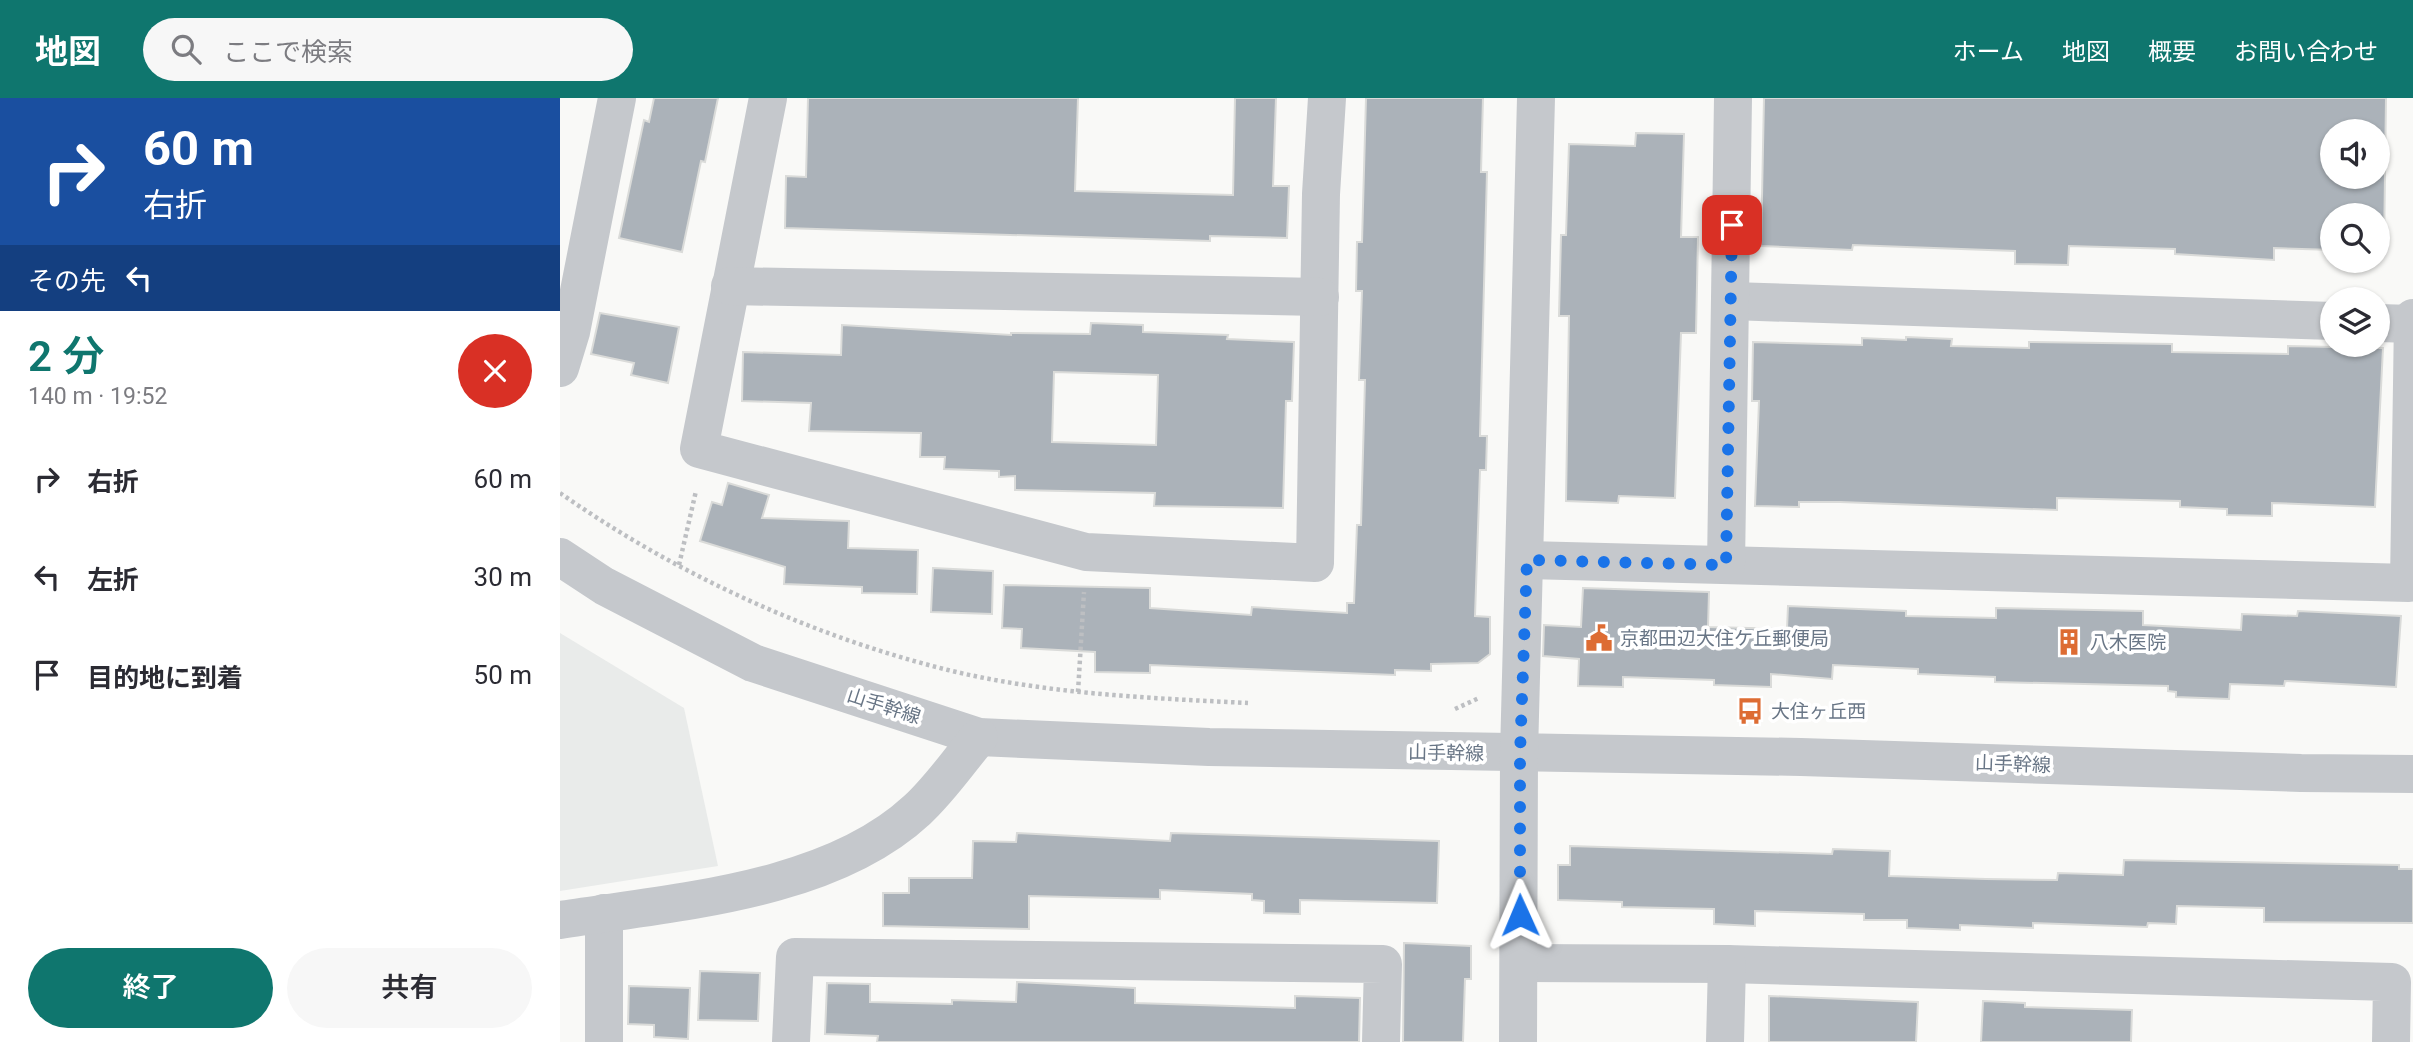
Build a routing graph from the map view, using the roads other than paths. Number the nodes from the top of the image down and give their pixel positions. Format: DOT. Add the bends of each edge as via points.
graph roads {
  1 [pos="617,98"];
  2 [pos="768,98"];
  3 [pos="1327,98"];
  4 [pos="1536,98"];
  5 [pos="1733,98"];
  6 [pos="730,286"];
  7 [pos="1320,297"];
  8 [pos="1731,301"];
  9 [pos="2413,318"];
  10 [pos="2320,321"];
  11 [pos="2390,323"];
  12 [pos="2413,324"];
  13 [pos="564,341"];
  14 [pos="560,557"];
  15 [pos="1527,560"];
  16 [pos="1726,565"];
  17 [pos="979,737"];
  18 [pos="1520,754"];
  19 [pos="2413,774"];
  20 [pos="604,913"];
  21 [pos="560,920"];
  22 [pos="1520,963"];
  23 [pos="1727,964"];
  24 [pos="604,1042"];
  25 [pos="791,1042"];
  26 [pos="1381,1042"];
  27 [pos="1518,1042"];
  28 [pos="1725,1042"];
  29 [pos="2392,1042"];
  1 -- 13 [label="street"];
  2 -- 6 [label="street"];
  3 -- 7 [label="street"];
  4 -- 15 [label="street"];
  5 -- 8 [label="street"];
  6 -- 7 [label="street"];
  6 -- 7 [label="street" via="699,449 1086,552 1315,563"];
  8 -- 10 [label="street"];
  8 -- 16 [label="street"];
  9 -- 12 [label="street"];
  11 -- 12 [label="street"];
  12 -- 16 [label="street" via="2409,583"];
  14 -- 17 [label="street, 山手幹線" via="604,586 753,663"];
  15 -- 16 [label="street"];
  15 -- 18 [label="street"];
  17 -- 18 [label="street, 山手幹線"];
  17 -- 20 [label="street" via="917,810 870,844 802,874 746,889"];
  18 -- 19 [label="street, 山手幹線"];
  18 -- 22 [label="street"];
  20 -- 21 [label="street"];
  20 -- 24 [label="street"];
  22 -- 23 [label="street"];
  22 -- 27 [label="street"];
  23 -- 28 [label="street"];
  23 -- 29 [label="street" via="2392,982"];
  25 -- 26 [label="street" via="794,957 1383,964"];
}
